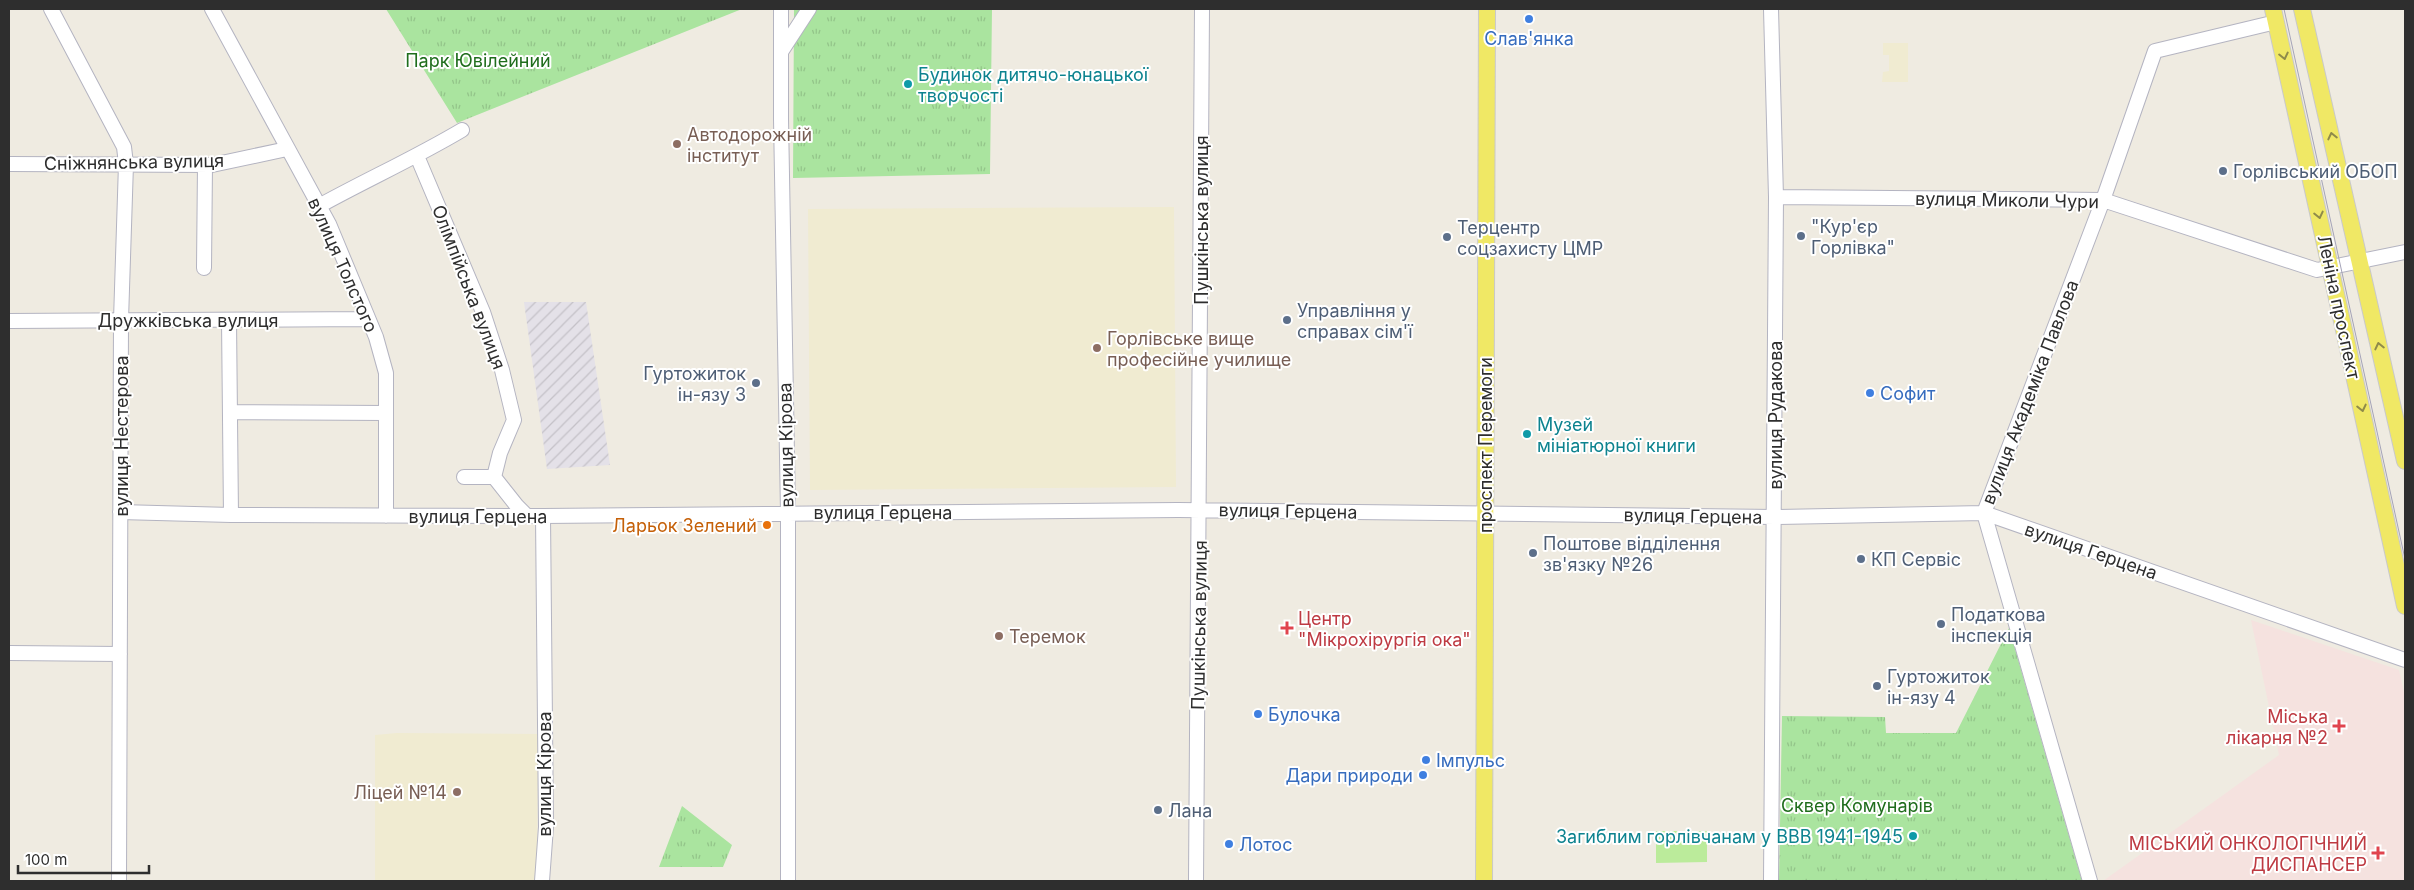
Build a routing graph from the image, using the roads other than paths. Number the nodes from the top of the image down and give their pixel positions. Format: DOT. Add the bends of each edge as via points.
graph roads {
  1 [pos="51,9"];
  2 [pos="212,9"];
  3 [pos="781,9"];
  4 [pos="809,9"];
  5 [pos="1202,9"];
  6 [pos="1488,9"];
  7 [pos="1772,9"];
  8 [pos="2303,9"];
  9 [pos="2275,16"];
  10 [pos="781,52"];
  11 [pos="462,130"];
  12 [pos="287,149"];
  13 [pos="418,156"];
  14 [pos="9,164"];
  15 [pos="126,164"];
  16 [pos="205,165"];
  17 [pos="1776,197"];
  18 [pos="2103,200"];
  19 [pos="319,206"];
  20 [pos="2405,252"];
  21 [pos="2361,261"];
  22 [pos="204,268"];
  23 [pos="2331,268"];
  24 [pos="368,319"];
  25 [pos="121,320"];
  26 [pos="229,320"];
  27 [pos="9,321"];
  28 [pos="231,412"];
  29 [pos="386,414"];
  30 [pos="2405,462"];
  31 [pos="464,477"];
  32 [pos="494,477"];
  33 [pos="1200,510"];
  34 [pos="120,512"];
  35 [pos="788,512"];
  36 [pos="1485,513"];
  37 [pos="1984,513"];
  38 [pos="231,515"];
  39 [pos="386,516"];
  40 [pos="528,516"];
  41 [pos="543,516"];
  42 [pos="1775,517"];
  43 [pos="2405,606"];
  44 [pos="9,653"];
  45 [pos="120,654"];
  46 [pos="2405,660"];
  47 [pos="119,881"];
  48 [pos="542,881"];
  49 [pos="788,881"];
  50 [pos="1196,881"];
  51 [pos="1484,881"];
  52 [pos="1772,881"];
  53 [pos="2090,881"];
  1 -- 15 [label="street, вулиця Нестерова" via="124,147"];
  2 -- 12 [label="street, вулиця Толстого"];
  3 -- 10 [label="street, вулиця Кірова"];
  4 -- 10 [label="street"];
  5 -- 33 [label="street, Пушкінська вулиця"];
  6 -- 36 [label="main road, проспект Перемоги"];
  7 -- 17 [label="street, вулиця Рудакова"];
  21 -- 8 [label="main road, Леніна проспект, one-way"];
  9 -- 18 [label="street, вулиця Академіка Павлова" via="2155,51"];
  9 -- 23 [label="main road, Леніна проспект, one-way"];
  10 -- 35 [label="street, вулиця Кірова"];
  11 -- 13 [label="street"];
  12 -- 16 [label="street, Сніжнянська вулиця"];
  12 -- 19 [label="street, вулиця Толстого"];
  13 -- 19 [label="street"];
  13 -- 32 [label="street, Олімпійська вулиця" via="483,312 514,420"];
  14 -- 15 [label="street, Сніжнянська вулиця"];
  15 -- 16 [label="street, Сніжнянська вулиця"];
  15 -- 25 [label="street, вулиця Нестерова"];
  16 -- 22 [label="street"];
  17 -- 18 [label="street, вулиця Миколи Чури"];
  17 -- 42 [label="street, вулиця Рудакова"];
  18 -- 23 [label="street, вулиця Миколи Чури" via="2317,270"];
  18 -- 37 [label="street, вулиця Академіка Павлова"];
  19 -- 24 [label="street, вулиця Толстого"];
  20 -- 21 [label="street, вулиця Миколи Чури"];
  21 -- 23 [label="street, вулиця Миколи Чури"];
  30 -- 21 [label="main road, Леніна проспект, one-way"];
  23 -- 43 [label="main road, Леніна проспект, one-way"];
  24 -- 26 [label="street, Дружківська вулиця"];
  24 -- 29 [label="street, вулиця Толстого" via="386,373"];
  25 -- 26 [label="street, Дружківська вулиця"];
  25 -- 27 [label="street, Дружківська вулиця"];
  25 -- 34 [label="street, вулиця Нестерова"];
  26 -- 28 [label="street"];
  28 -- 29 [label="street"];
  28 -- 38 [label="street"];
  29 -- 39 [label="street, вулиця Толстого"];
  31 -- 32 [label="street"];
  32 -- 40 [label="street"];
  33 -- 35 [label="street, вулиця Герцена"];
  33 -- 36 [label="street, вулиця Герцена"];
  33 -- 50 [label="street, Пушкінська вулиця"];
  34 -- 38 [label="street, вулиця Герцена"];
  34 -- 45 [label="street, вулиця Нестерова"];
  35 -- 41 [label="street, вулиця Герцена"];
  35 -- 49 [label="street, вулиця Кірова"];
  36 -- 42 [label="street, вулиця Герцена"];
  36 -- 51 [label="main road, проспект Перемоги"];
  37 -- 42 [label="street, вулиця Герцена"];
  37 -- 46 [label="street, вулиця Герцена"];
  37 -- 53 [label="street, вулиця Академіка Павлова"];
  38 -- 39 [label="street, вулиця Герцена"];
  39 -- 40 [label="street, вулиця Герцена"];
  40 -- 41 [label="street, вулиця Герцена"];
  41 -- 48 [label="street, вулиця Кірова" via="546,827"];
  42 -- 52 [label="street, вулиця Рудакова"];
  44 -- 45 [label="street"];
  45 -- 47 [label="street, вулиця Нестерова"];
}
